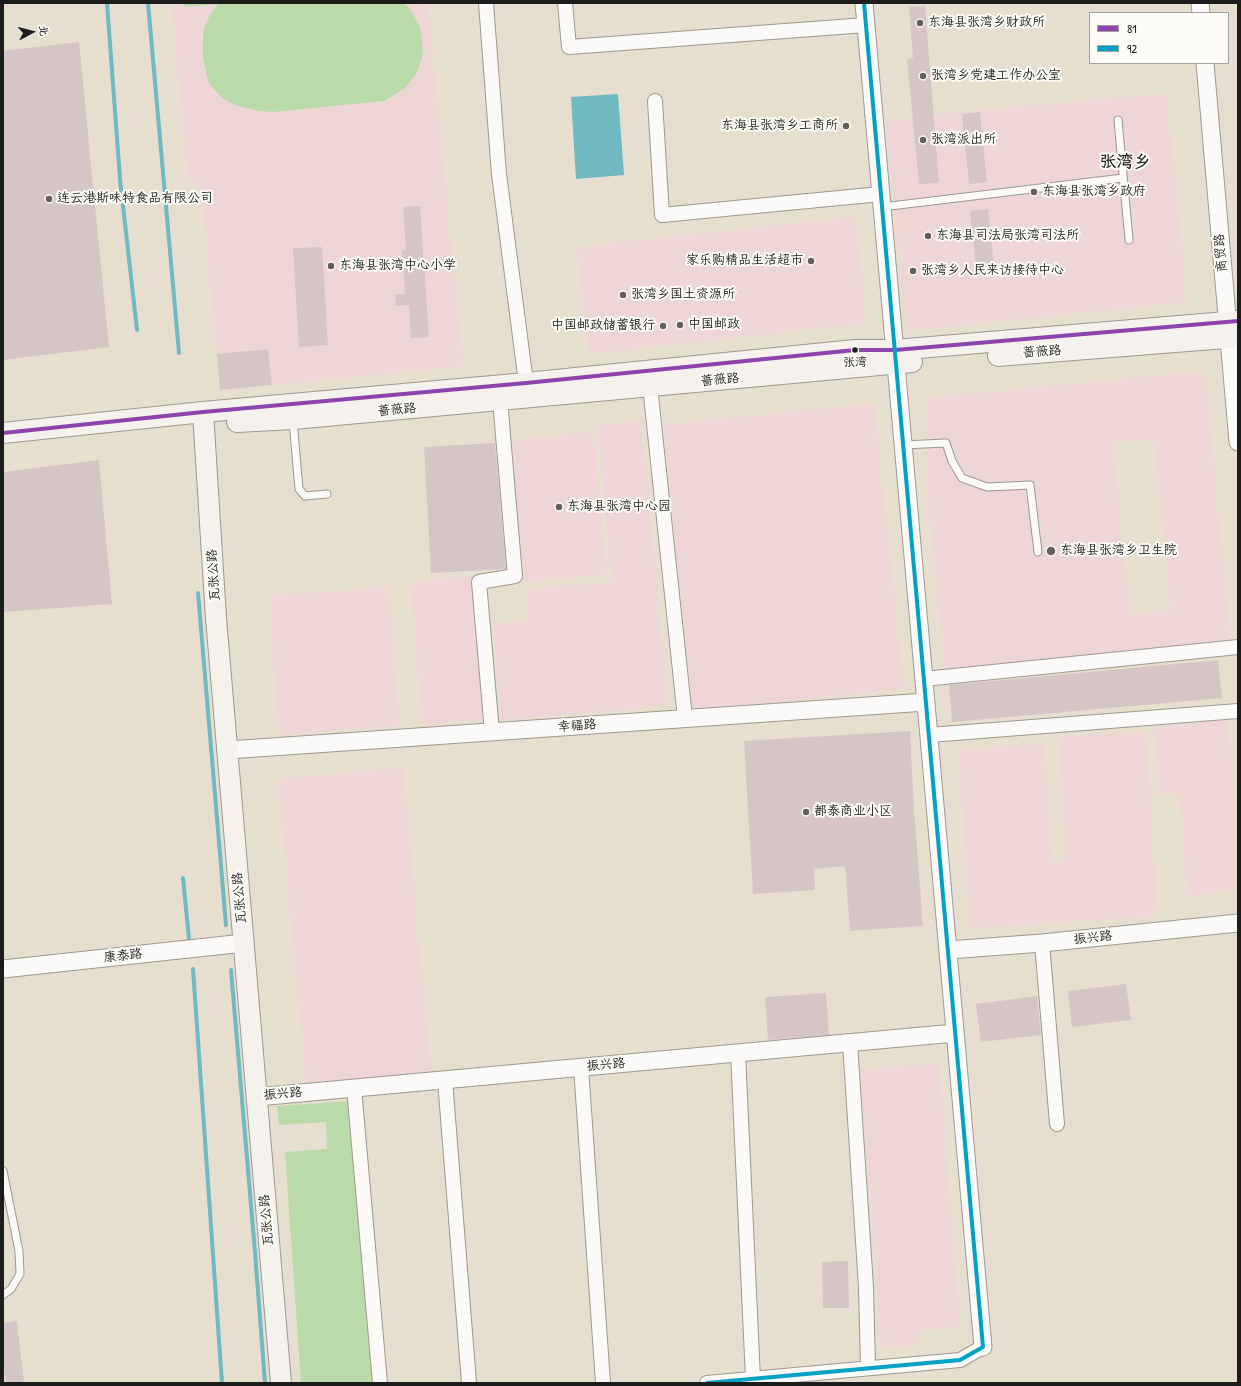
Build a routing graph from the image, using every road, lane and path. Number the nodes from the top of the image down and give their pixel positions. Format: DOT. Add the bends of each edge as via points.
graph roads {
  1 [pos="486,3"];
  2 [pos="565,3"];
  3 [pos="864,3"];
  4 [pos="866,25"];
  5 [pos="1205,64"];
  6 [pos="655,101"];
  7 [pos="1118,120"];
  8 [pos="1123,178"];
  9 [pos="881,201"];
  10 [pos="1129,240"];
  11 [pos="1233,330"];
  12 [pos="895,357"];
  13 [pos="526,383"];
  14 [pos="650,386"];
  15 [pos="500,400"];
  16 [pos="203,412"];
  17 [pos="293,419"];
  18 [pos="3,433"];
  19 [pos="1238,442"];
  20 [pos="903,445"];
  21 [pos="327,494"];
  22 [pos="1038,552"];
  23 [pos="1238,647"];
  24 [pos="924,679"];
  25 [pos="926,702"];
  26 [pos="1238,710"];
  27 [pos="685,718"];
  28 [pos="492,732"];
  29 [pos="929,735"];
  30 [pos="228,750"];
  31 [pos="1238,923"];
  32 [pos="244,943"];
  33 [pos="1042,943"];
  34 [pos="948,950"];
  35 [pos="3,969"];
  36 [pos="955,1033"];
  37 [pos="850,1043"];
  38 [pos="738,1053"];
  39 [pos="581,1067"];
  40 [pos="445,1080"];
  41 [pos="354,1088"];
  42 [pos="257,1097"];
  43 [pos="1057,1124"];
  44 [pos="3,1171"];
  45 [pos="3,1294"];
  46 [pos="983,1347"];
  47 [pos="868,1368"];
  48 [pos="753,1379"];
  49 [pos="281,1383"];
  50 [pos="380,1383"];
  51 [pos="469,1383"];
  52 [pos="603,1383"];
  53 [pos="707,1383"];
  1 -- 13 [label="street" via="499,174"];
  2 -- 4 [label="street" via="569,47"];
  3 -- 4 [label="street"];
  4 -- 9 [label="street"];
  5 -- 11 [label="street, 商贸路"];
  6 -- 9 [label="street" via="662,215"];
  7 -- 8 [label="lane"];
  8 -- 9 [label="lane"];
  8 -- 10 [label="lane"];
  9 -- 12 [label="street"];
  11 -- 12 [label="main road, 蔷薇路"];
  11 -- 19 [label="street, 商贸路"];
  12 -- 13 [label="main road, 蔷薇路" via="855,350"];
  12 -- 14 [label="main road, 蔷薇路"];
  12 -- 20 [label="street"];
  13 -- 16 [label="main road, 蔷薇路"];
  14 -- 15 [label="main road, 蔷薇路"];
  14 -- 27 [label="street"];
  15 -- 17 [label="main road, 蔷薇路"];
  15 -- 28 [label="street" via="515,576 479,582"];
  16 -- 17 [label="main road, 蔷薇路" via="230,422"];
  16 -- 18 [label="main road, 蔷薇路"];
  16 -- 30 [label="main road, 瓦张公路" via="216,618"];
  17 -- 21 [label="lane" via="299,489 305,496"];
  20 -- 22 [label="lane" via="946,443 952,461 962,478 987,487 1030,485"];
  20 -- 24 [label="street"];
  23 -- 24 [label="street"];
  24 -- 25 [label="street"];
  25 -- 27 [label="street, 幸福路"];
  25 -- 29 [label="street"];
  26 -- 29 [label="street"];
  27 -- 28 [label="street, 幸福路"];
  28 -- 30 [label="street, 幸福路"];
  29 -- 34 [label="street"];
  30 -- 32 [label="main road, 瓦张公路"];
  31 -- 33 [label="street, 振兴路"];
  32 -- 35 [label="street, 康泰路"];
  32 -- 42 [label="main road, 瓦张公路"];
  33 -- 34 [label="street, 振兴路"];
  33 -- 43 [label="street"];
  34 -- 36 [label="street"];
  36 -- 37 [label="street, 振兴路"];
  36 -- 46 [label="street"];
  37 -- 38 [label="street, 振兴路"];
  37 -- 47 [label="street" via="866,1287"];
  38 -- 39 [label="street, 振兴路"];
  38 -- 48 [label="street"];
  39 -- 40 [label="street, 振兴路"];
  39 -- 52 [label="street"];
  40 -- 41 [label="street, 振兴路"];
  40 -- 51 [label="street"];
  41 -- 42 [label="street, 振兴路"];
  41 -- 50 [label="street"];
  42 -- 49 [label="main road, 瓦张公路"];
  44 -- 45 [label="lane" via="19,1251 20,1274 11,1289"];
  46 -- 47 [label="street" via="960,1360"];
  47 -- 48 [label="street"];
  48 -- 53 [label="street"];
}
